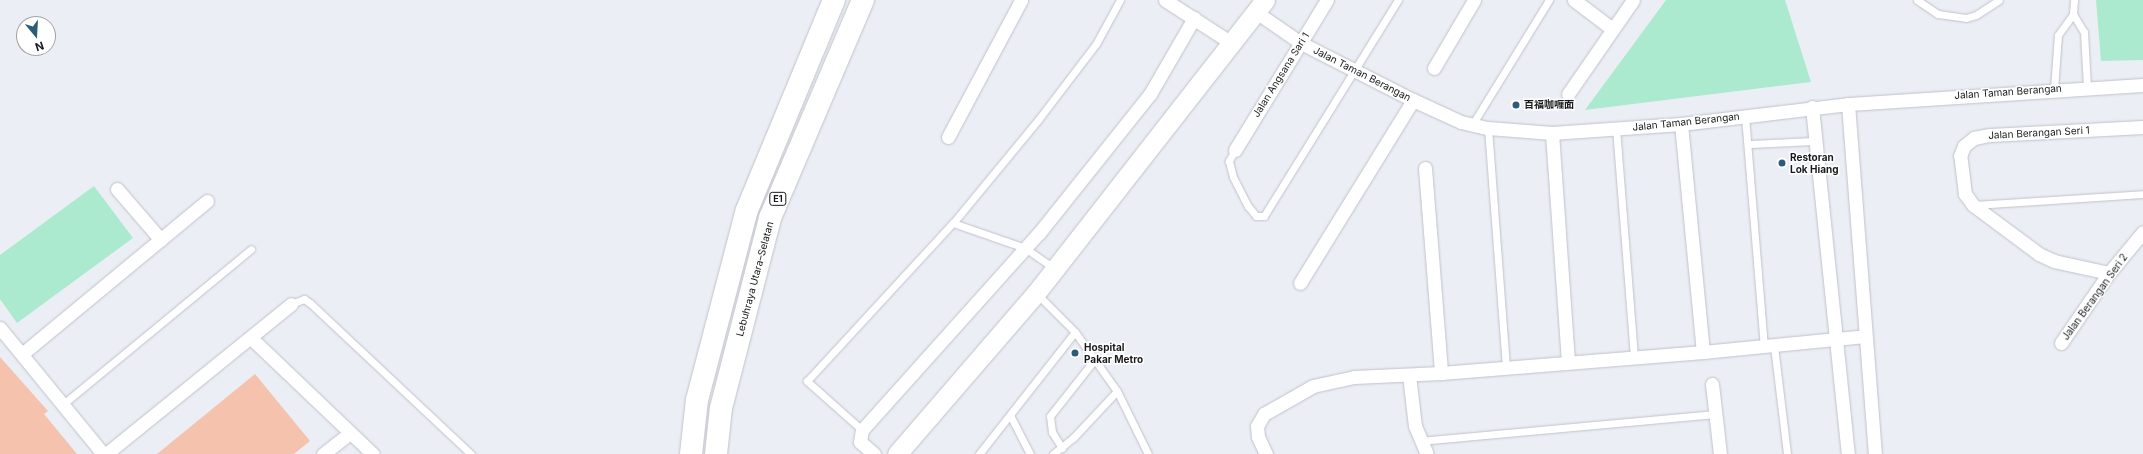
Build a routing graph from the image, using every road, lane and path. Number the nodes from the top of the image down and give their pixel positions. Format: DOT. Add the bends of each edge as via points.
graph roads {
  1 [pos="834,0"];
  2 [pos="864,0"];
  3 [pos="1021,0"];
  4 [pos="1120,0"];
  5 [pos="1165,0"];
  6 [pos="1327,0"];
  7 [pos="1398,0"];
  8 [pos="1474,0"];
  9 [pos="1549,0"];
  10 [pos="1574,0"];
  11 [pos="1633,0"];
  12 [pos="1917,0"];
  13 [pos="1998,0"];
  14 [pos="2074,0"];
  15 [pos="1261,6"];
  16 [pos="2073,14"];
  17 [pos="1194,18"];
  18 [pos="1611,28"];
  19 [pos="1301,43"];
  20 [pos="1232,44"];
  21 [pos="1434,68"];
  22 [pos="1356,70"];
  23 [pos="2143,85"];
  24 [pos="2087,87"];
  25 [pos="2054,89"];
  26 [pos="1568,94"];
  27 [pos="1413,100"];
  28 [pos="1848,104"];
  29 [pos="1812,107"];
  30 [pos="1745,116"];
  31 [pos="1681,124"];
  32 [pos="1472,125"];
  33 [pos="2143,127"];
  34 [pos="1488,128"];
  35 [pos="1616,128"];
  36 [pos="1552,133"];
  37 [pos="948,137"];
  38 [pos="1815,141"];
  39 [pos="1749,144"];
  40 [pos="1235,150"];
  41 [pos="1425,168"];
  42 [pos="117,189"];
  43 [pos="2143,194"];
  44 [pos="207,201"];
  45 [pos="1973,205"];
  46 [pos="953,223"];
  47 [pos="2143,232"];
  48 [pos="160,240"];
  49 [pos="1025,248"];
  50 [pos="251,249"];
  51 [pos="1056,269"];
  52 [pos="2109,273"];
  53 [pos="1300,283"];
  54 [pos="1036,293"];
  55 [pos="291,304"];
  56 [pos="0,328"];
  57 [pos="1075,332"];
  58 [pos="1865,336"];
  59 [pos="251,338"];
  60 [pos="1837,339"];
  61 [pos="2062,343"];
  62 [pos="1769,346"];
  63 [pos="1703,352"];
  64 [pos="22,354"];
  65 [pos="1634,356"];
  66 [pos="1095,359"];
  67 [pos="1568,362"];
  68 [pos="1506,367"];
  69 [pos="1441,373"];
  70 [pos="1409,375"];
  71 [pos="1712,384"];
  72 [pos="1117,391"];
  73 [pos="62,405"];
  74 [pos="1715,414"];
  75 [pos="1010,415"];
  76 [pos="862,430"];
  77 [pos="350,433"];
  78 [pos="1420,441"];
  79 [pos="1062,448"];
  80 [pos="103,454"];
  81 [pos="106,454"];
  82 [pos="323,454"];
  83 [pos="373,454"];
  84 [pos="471,454"];
  85 [pos="691,454"];
  86 [pos="716,454"];
  87 [pos="874,454"];
  88 [pos="897,454"];
  89 [pos="979,454"];
  90 [pos="1030,454"];
  91 [pos="1053,454"];
  92 [pos="1148,454"];
  93 [pos="1266,454"];
  94 [pos="1426,454"];
  95 [pos="1720,454"];
  96 [pos="1787,454"];
  97 [pos="1848,454"];
  98 [pos="1875,454"];
  1 -- 85 [label="highway, E1" via="747,210 697,400"];
  2 -- 86 [label="highway, Lebuhraya Utara–Selatan / E1" via="770,218 721,408"];
  3 -- 37 [label="street"];
  4 -- 46 [label="lane" via="1096,44 1071,78"];
  5 -- 17 [label="street"];
  6 -- 19 [label="street, Jalan Angsana Sari 1"];
  7 -- 22 [label="lane"];
  8 -- 21 [label="street"];
  9 -- 32 [label="lane"];
  10 -- 18 [label="street"];
  11 -- 18 [label="street"];
  12 -- 13 [label="lane" via="1938,14 1966,18 1976,15"];
  14 -- 16 [label="lane"];
  15 -- 19 [label="street, Jalan Taman Berangan"];
  15 -- 20 [label="main road"];
  16 -- 24 [label="lane" via="2084,32"];
  16 -- 25 [label="lane" via="2058,36"];
  17 -- 20 [label="street"];
  17 -- 49 [label="street" via="1150,94"];
  18 -- 26 [label="street"];
  19 -- 22 [label="street, Jalan Taman Berangan"];
  19 -- 40 [label="street, Jalan Angsana Sari 1"];
  20 -- 51 [label="main road"];
  22 -- 27 [label="street, Jalan Taman Berangan"];
  22 -- 40 [label="lane" via="1264,216 1256,216 1248,206 1233,177 1229,161"];
  23 -- 24 [label="street, Jalan Taman Berangan"];
  24 -- 25 [label="street, Jalan Taman Berangan"];
  25 -- 28 [label="street, Jalan Taman Berangan"];
  27 -- 32 [label="street, Jalan Taman Berangan"];
  27 -- 53 [label="street"];
  28 -- 29 [label="street, Jalan Taman Berangan"];
  28 -- 58 [label="street"];
  29 -- 30 [label="street, Jalan Taman Berangan"];
  29 -- 38 [label="street"];
  30 -- 31 [label="street, Jalan Taman Berangan"];
  30 -- 39 [label="lane"];
  31 -- 35 [label="street, Jalan Taman Berangan"];
  31 -- 63 [label="street"];
  32 -- 34 [label="street, Jalan Taman Berangan"];
  33 -- 45 [label="street, Jalan Berangan Seri 1" via="1974,138 1964,146 1960,156 1965,194"];
  34 -- 36 [label="street, Jalan Taman Berangan"];
  34 -- 68 [label="lane"];
  35 -- 36 [label="street, Jalan Taman Berangan"];
  35 -- 65 [label="lane"];
  36 -- 67 [label="street"];
  38 -- 39 [label="lane"];
  38 -- 60 [label="street"];
  39 -- 62 [label="lane"];
  41 -- 69 [label="street"];
  42 -- 48 [label="street"];
  43 -- 45 [label="lane"];
  44 -- 48 [label="street"];
  45 -- 52 [label="street, Jalan Berangan Seri 1" via="2039,254 2054,261"];
  46 -- 49 [label="lane"];
  46 -- 76 [label="lane" via="807,381"];
  47 -- 52 [label="street, Jalan Berangan Seri 2"];
  48 -- 64 [label="street"];
  49 -- 51 [label="lane"];
  49 -- 76 [label="street"];
  50 -- 73 [label="lane"];
  51 -- 54 [label="main road"];
  52 -- 61 [label="street, Jalan Berangan Seri 2"];
  54 -- 57 [label="lane"];
  54 -- 88 [label="main road"];
  55 -- 59 [label="street"];
  55 -- 84 [label="lane" via="304,299 310,303"];
  56 -- 64 [label="street"];
  57 -- 66 [label="lane"];
  57 -- 75 [label="lane"];
  58 -- 60 [label="street"];
  58 -- 98 [label="street"];
  59 -- 77 [label="street"];
  59 -- 81 [label="street"];
  60 -- 62 [label="street"];
  60 -- 97 [label="street"];
  62 -- 63 [label="street"];
  62 -- 96 [label="lane"];
  63 -- 65 [label="street"];
  64 -- 73 [label="street"];
  65 -- 67 [label="street"];
  66 -- 72 [label="lane"];
  66 -- 79 [label="lane" via="1050,416 1052,432"];
  67 -- 68 [label="street"];
  68 -- 69 [label="street"];
  69 -- 70 [label="street"];
  70 -- 78 [label="street" via="1411,408"];
  70 -- 93 [label="street" via="1354,377 1313,386 1281,403 1264,414 1257,426 1258,437"];
  71 -- 74 [label="street"];
  72 -- 79 [label="lane"];
  72 -- 92 [label="lane"];
  73 -- 80 [label="street"];
  74 -- 78 [label="lane"];
  74 -- 95 [label="street"];
  75 -- 89 [label="lane"];
  75 -- 90 [label="lane"];
  76 -- 87 [label="street" via="860,442"];
  77 -- 82 [label="street"];
  77 -- 83 [label="street"];
  78 -- 94 [label="street"];
  79 -- 91 [label="lane"];
}
